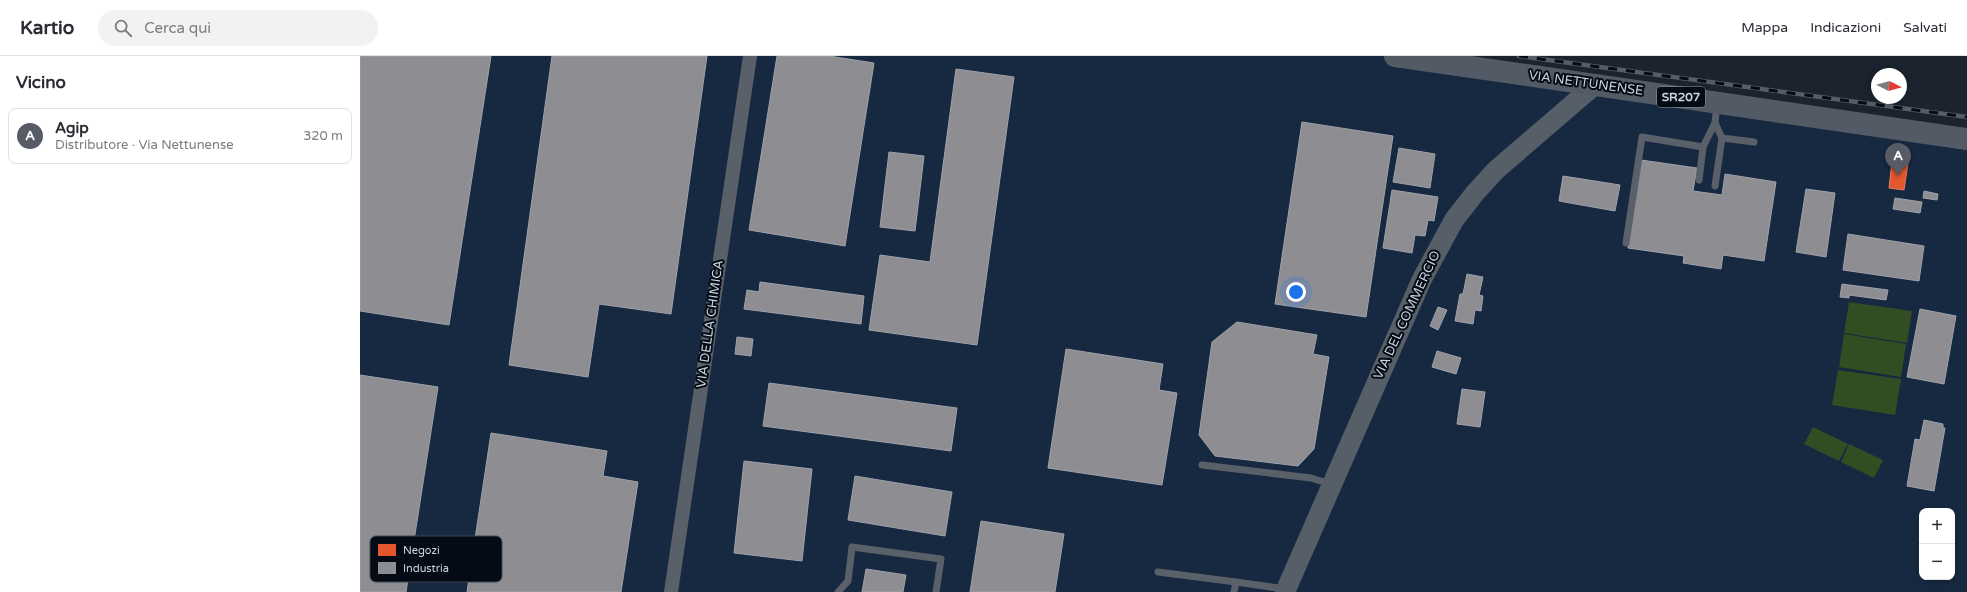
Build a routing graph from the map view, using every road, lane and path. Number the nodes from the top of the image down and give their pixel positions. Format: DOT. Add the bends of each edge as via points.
graph roads {
  1 [pos="750,56"];
  2 [pos="1395,56"];
  3 [pos="1596,84"];
  4 [pos="1716,112"];
  5 [pos="1722,138"];
  6 [pos="1967,139"];
  7 [pos="1754,142"];
  8 [pos="1703,147"];
  9 [pos="1699,180"];
  10 [pos="1715,186"];
  11 [pos="1626,243"];
  12 [pos="1202,465"];
  13 [pos="1331,484"];
  14 [pos="1158,572"];
  15 [pos="1236,582"];
  16 [pos="1285,591"];
  17 [pos="670,592"];
  18 [pos="838,592"];
  19 [pos="936,592"];
  20 [pos="1234,592"];
  1 -- 17 [label="street, VIA DELLA CHIMICA"];
  2 -- 3 [label="main road, VIA NETTUNENSE / SR207"];
  3 -- 4 [label="main road, VIA NETTUNENSE / SR207"];
  3 -- 13 [label="street, VIA DEL COMMERCIO" via="1496,170 1474,193 1454,220 1422,278"];
  4 -- 5 [label="lane"];
  4 -- 6 [label="main road, VIA NETTUNENSE / SR207"];
  4 -- 8 [label="lane"];
  5 -- 7 [label="lane"];
  5 -- 10 [label="lane"];
  8 -- 9 [label="lane"];
  8 -- 11 [label="lane" via="1642,137"];
  12 -- 13 [label="lane" via="1311,478"];
  13 -- 16 [label="street, VIA DEL COMMERCIO"];
  14 -- 15 [label="lane"];
  15 -- 16 [label="lane"];
  15 -- 20 [label="lane"];
  18 -- 19 [label="lane" via="848,581 852,547 941,559"];
}
